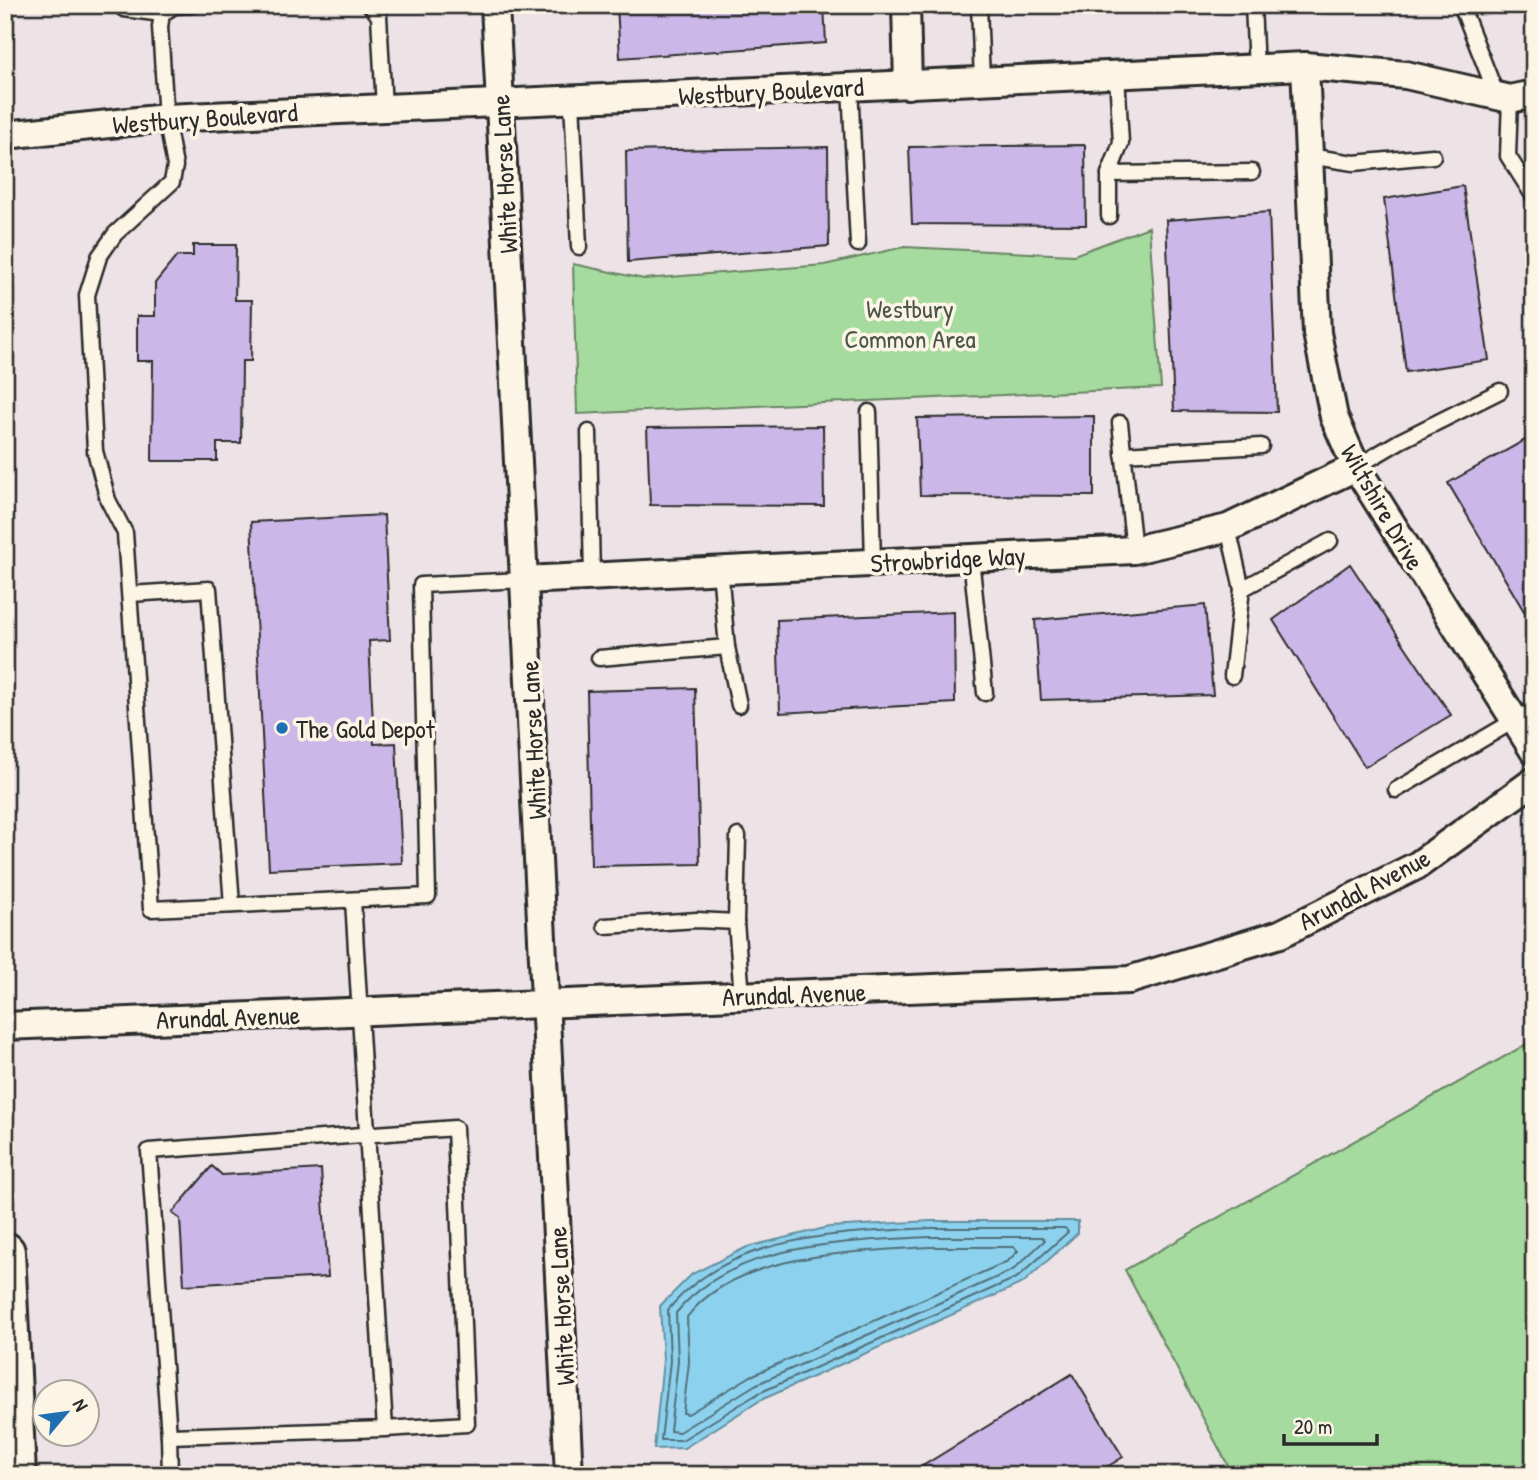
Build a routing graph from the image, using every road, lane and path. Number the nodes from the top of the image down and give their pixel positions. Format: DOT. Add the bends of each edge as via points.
graph roads {
  1 [pos="119,5"];
  2 [pos="191,5"];
  3 [pos="370,5"];
  4 [pos="495,5"];
  5 [pos="906,5"];
  6 [pos="979,5"];
  7 [pos="1253,5"];
  8 [pos="1461,5"];
  9 [pos="161,20"];
  10 [pos="1305,66"];
  11 [pos="1256,69"];
  12 [pos="1117,75"];
  13 [pos="982,81"];
  14 [pos="908,85"];
  15 [pos="850,88"];
  16 [pos="1513,97"];
  17 [pos="572,100"];
  18 [pos="500,103"];
  19 [pos="384,108"];
  20 [pos="166,118"];
  21 [pos="5,135"];
  22 [pos="1308,156"];
  23 [pos="1433,156"];
  24 [pos="1252,172"];
  25 [pos="1109,174"];
  26 [pos="1534,197"];
  27 [pos="1109,216"];
  28 [pos="858,244"];
  29 [pos="579,247"];
  30 [pos="1500,391"];
  31 [pos="869,412"];
  32 [pos="1120,423"];
  33 [pos="589,432"];
  34 [pos="1261,446"];
  35 [pos="1123,454"];
  36 [pos="1356,467"];
  37 [pos="1227,528"];
  38 [pos="1330,541"];
  39 [pos="1134,550"];
  40 [pos="971,558"];
  41 [pos="873,563"];
  42 [pos="720,570"];
  43 [pos="592,577"];
  44 [pos="525,580"];
  45 [pos="1242,589"];
  46 [pos="130,594"];
  47 [pos="727,647"];
  48 [pos="599,658"];
  49 [pos="1232,676"];
  50 [pos="985,693"];
  51 [pos="739,705"];
  52 [pos="1524,715"];
  53 [pos="1534,751"];
  54 [pos="1534,781"];
  55 [pos="1396,790"];
  56 [pos="738,836"];
  57 [pos="353,900"];
  58 [pos="232,905"];
  59 [pos="736,922"];
  60 [pos="605,926"];
  61 [pos="742,996"];
  62 [pos="546,1004"];
  63 [pos="359,1012"];
  64 [pos="5,1026"];
  65 [pos="367,1133"];
  66 [pos="5,1252"];
  67 [pos="9,1418"];
  68 [pos="385,1429"];
  69 [pos="169,1436"];
  70 [pos="16,1475"];
  71 [pos="170,1475"];
  72 [pos="569,1475"];
  1 -- 9 [label="lane"];
  2 -- 9 [label="lane" via="174,6"];
  3 -- 19 [label="lane" via="379,16"];
  4 -- 18 [label="street, White Horse Lane"];
  5 -- 14 [label="street"];
  6 -- 13 [label="lane"];
  7 -- 11 [label="lane"];
  8 -- 16 [label="lane"];
  9 -- 20 [label="lane"];
  10 -- 11 [label="street, Westbury Boulevard"];
  10 -- 16 [label="street, Westbury Boulevard" via="1406,75"];
  10 -- 22 [label="street, Wiltshire Drive"];
  11 -- 12 [label="street, Westbury Boulevard"];
  12 -- 13 [label="street, Westbury Boulevard"];
  12 -- 25 [label="lane" via="1121,143"];
  13 -- 14 [label="street, Westbury Boulevard"];
  14 -- 15 [label="street, Westbury Boulevard"];
  15 -- 17 [label="street, Westbury Boulevard"];
  15 -- 28 [label="lane"];
  16 -- 26 [label="lane" via="1508,156"];
  17 -- 18 [label="street, Westbury Boulevard"];
  17 -- 29 [label="lane"];
  18 -- 19 [label="street, Westbury Boulevard"];
  18 -- 44 [label="street, White Horse Lane"];
  19 -- 20 [label="street, Westbury Boulevard"];
  20 -- 21 [label="street, Westbury Boulevard"];
  20 -- 46 [label="lane" via="175,166 172,182 115,233 99,257 87,295 95,451 108,500 125,533"];
  22 -- 23 [label="lane" via="1354,163"];
  22 -- 36 [label="street, Wiltshire Drive" via="1317,333 1334,417"];
  24 -- 25 [label="lane"];
  25 -- 27 [label="lane"];
  30 -- 36 [label="lane"];
  31 -- 41 [label="lane"];
  32 -- 35 [label="lane"];
  33 -- 43 [label="lane"];
  34 -- 35 [label="lane"];
  35 -- 39 [label="lane"];
  36 -- 37 [label="street, Strowbridge Way"];
  36 -- 52 [label="street, Wiltshire Drive"];
  37 -- 39 [label="street, Strowbridge Way"];
  37 -- 45 [label="lane"];
  38 -- 45 [label="lane"];
  39 -- 40 [label="street, Strowbridge Way"];
  40 -- 41 [label="street, Strowbridge Way"];
  40 -- 50 [label="lane"];
  41 -- 42 [label="street, Strowbridge Way"];
  42 -- 43 [label="street, Strowbridge Way"];
  42 -- 47 [label="lane"];
  43 -- 44 [label="street, Strowbridge Way"];
  44 -- 57 [label="lane" via="421,585 429,896"];
  44 -- 62 [label="street, White Horse Lane"];
  45 -- 49 [label="lane"];
  46 -- 58 [label="lane" via="209,589"];
  46 -- 58 [label="lane" via="151,909"];
  47 -- 48 [label="lane"];
  47 -- 51 [label="lane"];
  52 -- 53 [label="street, Wiltshire Drive"];
  52 -- 55 [label="lane"];
  54 -- 61 [label="street, Arundal Avenue" via="1418,865 1280,934 1129,980"];
  56 -- 59 [label="lane"];
  57 -- 58 [label="lane"];
  57 -- 63 [label="lane"];
  59 -- 60 [label="lane"];
  59 -- 61 [label="lane"];
  61 -- 62 [label="street, Arundal Avenue"];
  62 -- 63 [label="street, Arundal Avenue"];
  62 -- 72 [label="street, White Horse Lane"];
  63 -- 64 [label="street, Arundal Avenue"];
  63 -- 65 [label="lane"];
  65 -- 68 [label="lane"];
  65 -- 68 [label="lane" via="455,1128 467,1424"];
  65 -- 69 [label="lane" via="149,1151"];
  66 -- 67 [label="main road"];
  67 -- 70 [label="main road"];
  68 -- 69 [label="lane"];
  69 -- 71 [label="lane"];
}
